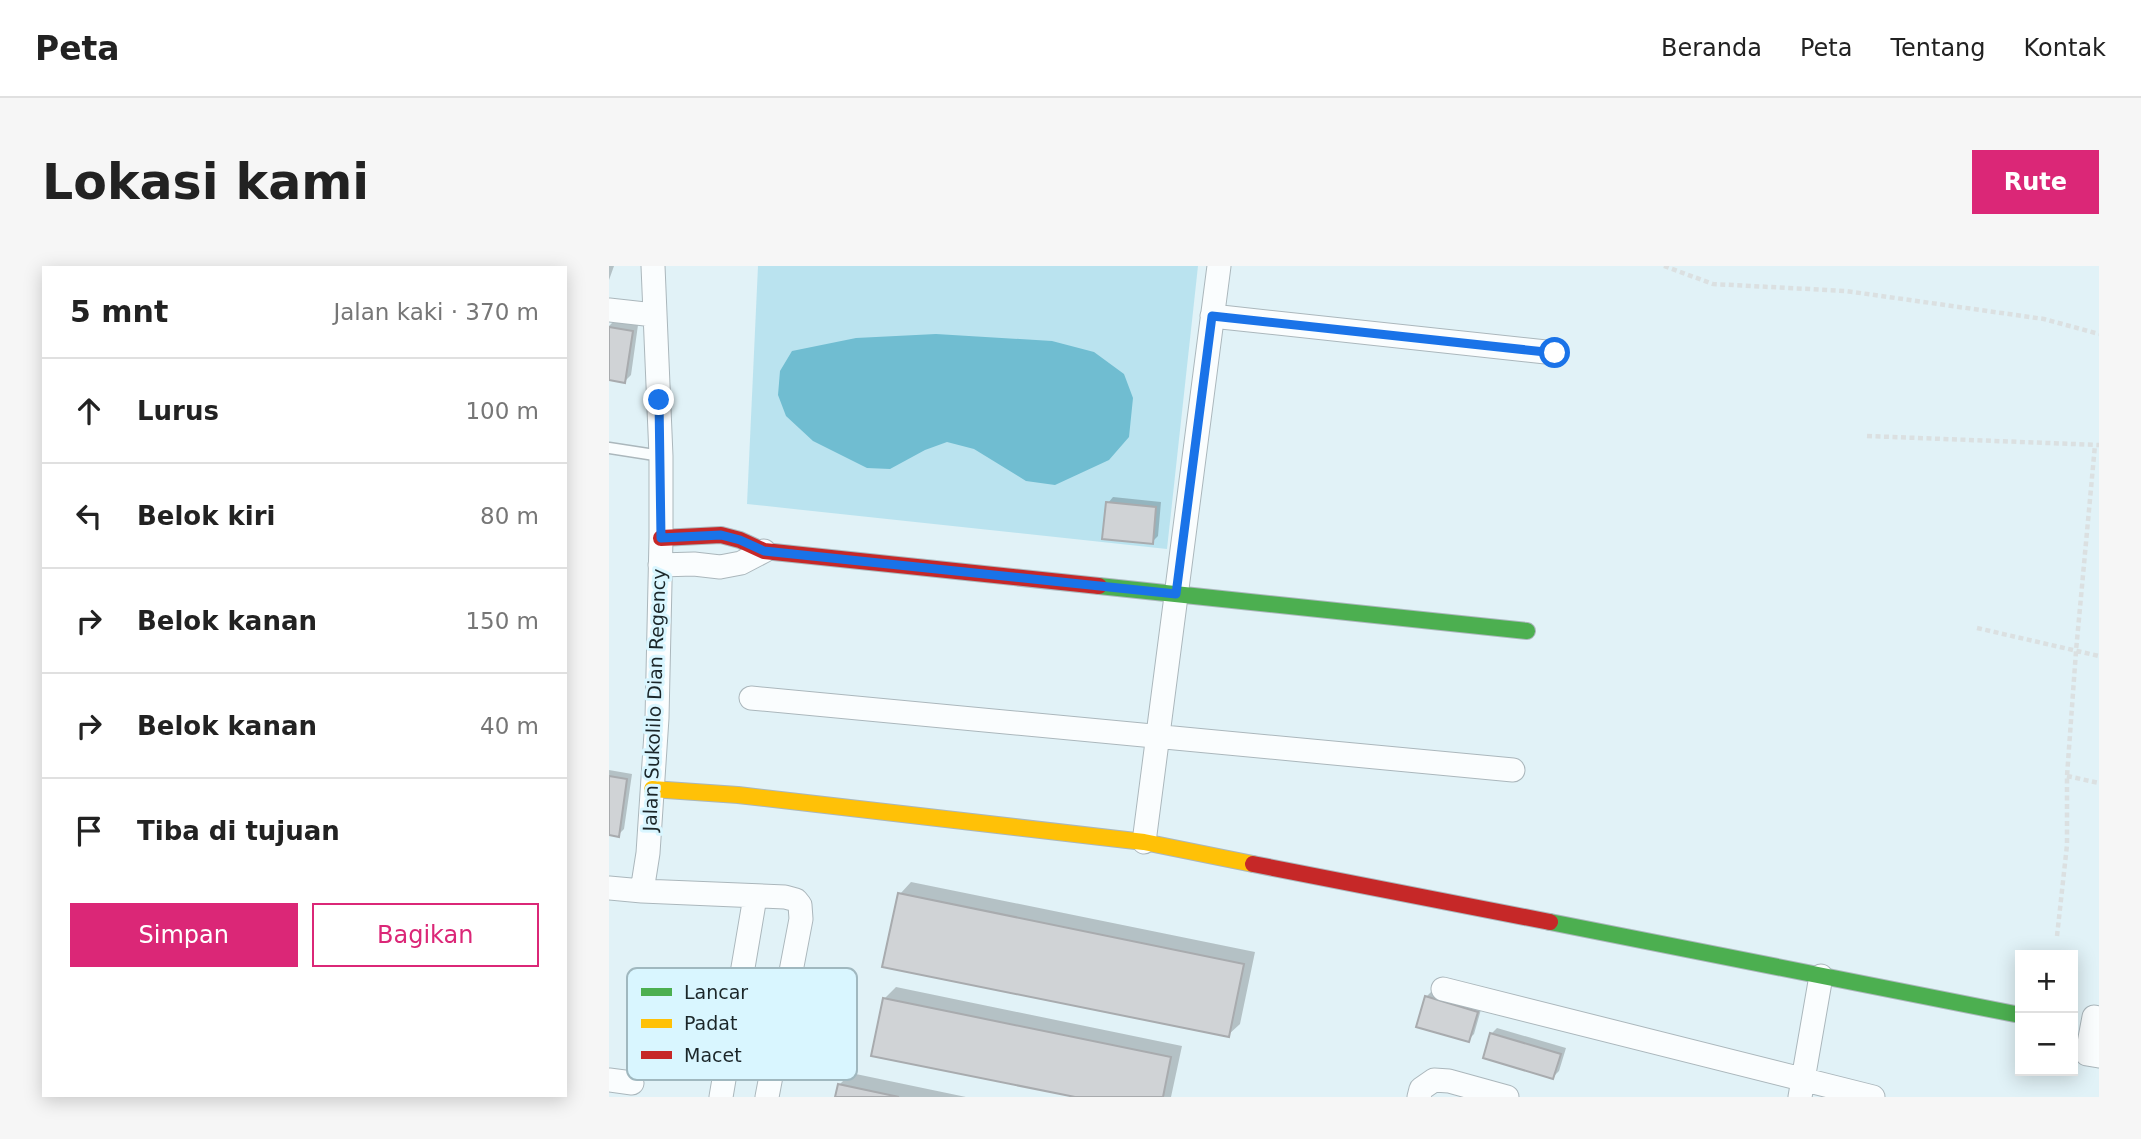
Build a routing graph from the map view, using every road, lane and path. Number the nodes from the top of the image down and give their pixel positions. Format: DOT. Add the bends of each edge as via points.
graph roads {
  1 [pos="653,266"];
  2 [pos="1219,266"];
  3 [pos="1664,266"];
  4 [pos="609,310"];
  5 [pos="654,315"];
  6 [pos="1212,316"];
  7 [pos="2099,334"];
  8 [pos="1555,353"];
  9 [pos="1867,436"];
  10 [pos="2097,445"];
  11 [pos="609,449"];
  12 [pos="661,456"];
  13 [pos="661,538"];
  14 [pos="764,551"];
  15 [pos="660,565"];
  16 [pos="1176,594"];
  17 [pos="1977,628"];
  18 [pos="1527,631"];
  19 [pos="2076,650"];
  20 [pos="2099,656"];
  21 [pos="751,698"];
  22 [pos="1157,736"];
  23 [pos="1513,770"];
  24 [pos="2067,776"];
  25 [pos="2099,783"];
  26 [pos="652,789"];
  27 [pos="1143,842"];
  28 [pos="609,888"];
  29 [pos="642,891"];
  30 [pos="755,897"];
  31 [pos="2057,936"];
  32 [pos="743,968"];
  33 [pos="790,968"];
  34 [pos="1821,976"];
  35 [pos="1443,989"];
  36 [pos="2015,1014"];
  37 [pos="2088,1025"];
  38 [pos="2099,1056"];
  39 [pos="609,1080"];
  40 [pos="632,1083"];
  41 [pos="1802,1088"];
  42 [pos="1419,1097"];
  43 [pos="1507,1097"];
  44 [pos="1874,1097"];
  1 -- 5 [label="street, Jalan Sukolilo Dian Regency"];
  2 -- 6 [label="street"];
  3 -- 7 [label="path" via="1713,284 1846,291 2044,319"];
  4 -- 5 [label="street"];
  5 -- 12 [label="street, Jalan Sukolilo Dian Regency"];
  6 -- 8 [label="street"];
  6 -- 16 [label="street"];
  9 -- 10 [label="path"];
  10 -- 19 [label="path"];
  11 -- 12 [label="lane"];
  12 -- 13 [label="street, Jalan Sukolilo Dian Regency"];
  13 -- 14 [label="street" via="721,535"];
  13 -- 15 [label="street, Jalan Sukolilo Dian Regency"];
  14 -- 15 [label="street" via="720,567"];
  14 -- 16 [label="street"];
  15 -- 26 [label="street, Jalan Sukolilo Dian Regency"];
  16 -- 18 [label="street"];
  16 -- 22 [label="street"];
  17 -- 19 [label="path"];
  19 -- 20 [label="path"];
  19 -- 24 [label="path"];
  21 -- 22 [label="street"];
  22 -- 23 [label="street"];
  22 -- 27 [label="street"];
  24 -- 25 [label="path"];
  24 -- 31 [label="path" via="2067,845"];
  26 -- 27 [label="street"];
  26 -- 29 [label="street, Jalan Sukolilo Dian Regency"];
  27 -- 34 [label="street"];
  28 -- 29 [label="street"];
  29 -- 30 [label="street"];
  30 -- 32 [label="street"];
  30 -- 33 [label="street" via="790,897 801,910"];
  34 -- 36 [label="street"];
  34 -- 41 [label="street"];
  35 -- 41 [label="street"];
  37 -- 38 [label="street" via="2087,1054"];
  39 -- 40 [label="street"];
  41 -- 44 [label="street"];
  42 -- 43 [label="street" via="1421,1089 1434,1080"];
}
